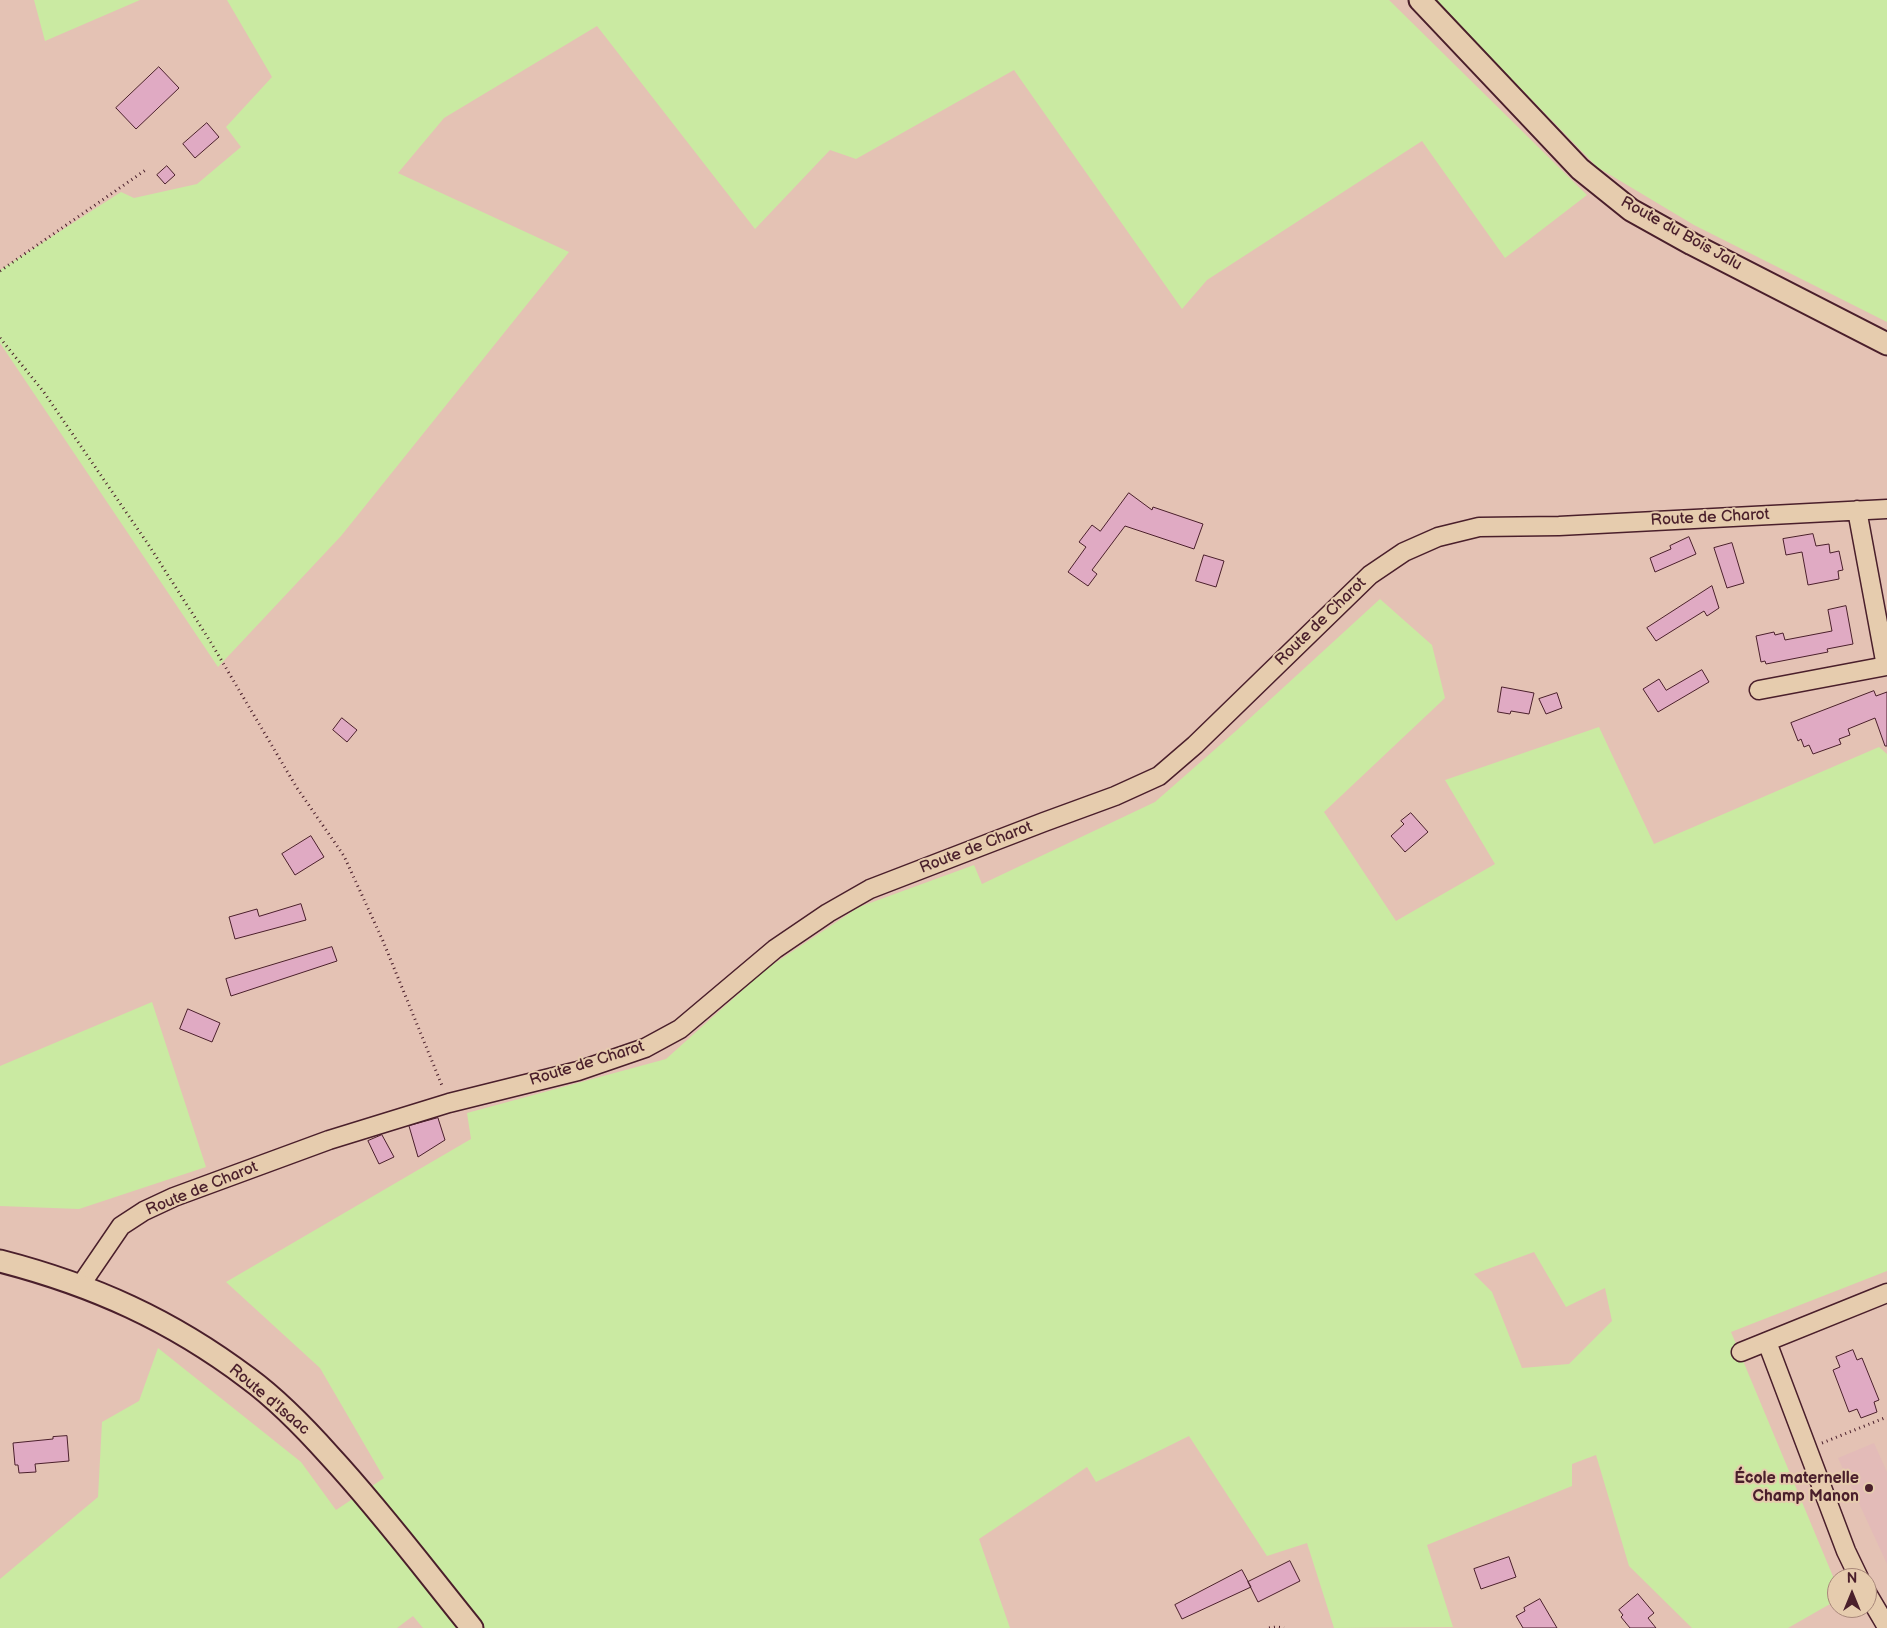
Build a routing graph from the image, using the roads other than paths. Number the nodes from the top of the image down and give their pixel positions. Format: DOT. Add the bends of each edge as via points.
graph roads {
  1 [pos="1420,0"];
  2 [pos="1887,344"];
  3 [pos="1887,509"];
  4 [pos="1858,510"];
  5 [pos="1759,690"];
  6 [pos="0,1261"];
  7 [pos="80,1286"];
  8 [pos="1887,1293"];
  9 [pos="1767,1342"];
  10 [pos="1741,1352"];
  11 [pos="1854,1568"];
  12 [pos="1877,1610"];
  13 [pos="1887,1627"];
  14 [pos="472,1628"];
  1 -- 2 [label="street, Route du Bois Jalu" via="1580,169 1631,210"];
  3 -- 4 [label="street, Route de Charot"];
  4 -- 5 [label="street" via="1886,666"];
  4 -- 7 [label="street, Route de Charot" via="1559,526 1479,527 1438,537 1404,552 1370,575 1159,776 1115,796 870,889 775,949 680,1029 645,1048 578,1071 449,1103 329,1140 144,1211 121,1226"];
  6 -- 7 [label="street, Route d'Isaac"];
  7 -- 14 [label="street, Route d'Isaac" via="124,1303 180,1332 248,1378 283,1408 358,1486"];
  8 -- 9 [label="street"];
  9 -- 10 [label="street"];
  9 -- 11 [label="street"];
  12 -- 13 [label="street"];
}
